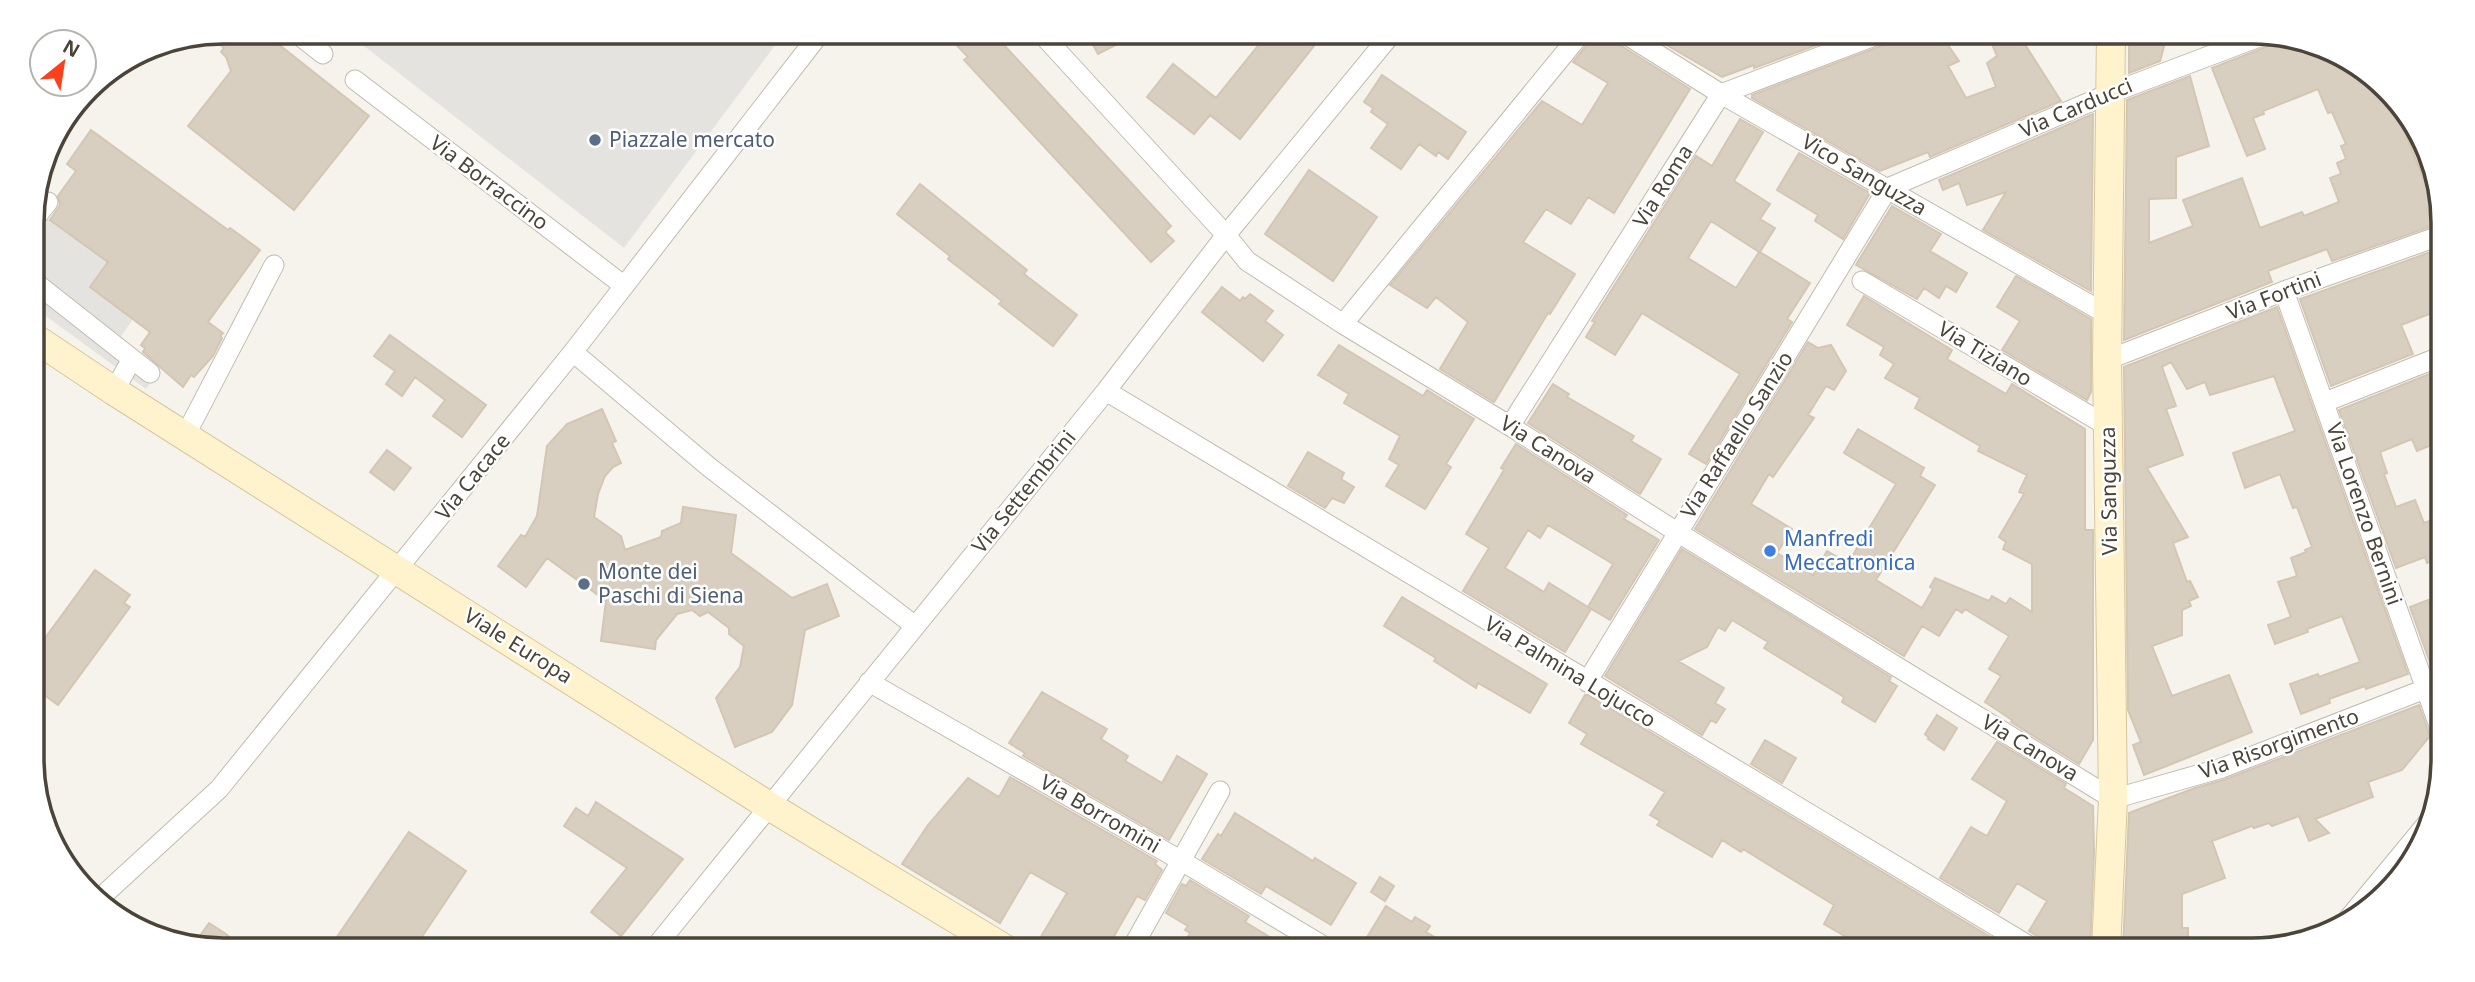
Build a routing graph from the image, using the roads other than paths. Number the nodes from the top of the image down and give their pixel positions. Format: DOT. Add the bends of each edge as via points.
graph roads {
  1 [pos="310,44"];
  2 [pos="812,44"];
  3 [pos="1051,44"];
  4 [pos="1383,44"];
  5 [pos="1572,44"];
  6 [pos="1641,44"];
  7 [pos="1853,44"];
  8 [pos="2111,44"];
  9 [pos="2241,44"];
  10 [pos="323,54"];
  11 [pos="355,80"];
  12 [pos="2111,93"];
  13 [pos="1721,94"];
  14 [pos="1888,188"];
  15 [pos="48,202"];
  16 [pos="44,207"];
  17 [pos="1226,235"];
  18 [pos="2431,239"];
  19 [pos="274,265"];
  20 [pos="1862,281"];
  21 [pos="624,285"];
  22 [pos="44,289"];
  23 [pos="2284,292"];
  24 [pos="2108,315"];
  25 [pos="1343,324"];
  26 [pos="44,344"];
  27 [pos="573,352"];
  28 [pos="132,359"];
  29 [pos="2107,360"];
  30 [pos="2431,360"];
  31 [pos="150,373"];
  32 [pos="114,391"];
  33 [pos="1105,391"];
  34 [pos="2325,402"];
  35 [pos="1510,426"];
  36 [pos="2109,427"];
  37 [pos="184,436"];
  38 [pos="1676,532"];
  39 [pos="398,570"];
  40 [pos="915,626"];
  41 [pos="2431,677"];
  42 [pos="869,682"];
  43 [pos="1587,682"];
  44 [pos="2431,686"];
  45 [pos="1220,791"];
  46 [pos="2113,799"];
  47 [pos="769,806"];
  48 [pos="2409,845"];
  49 [pos="1181,860"];
  50 [pos="105,894"];
  51 [pos="2364,898"];
  52 [pos="663,938"];
  53 [pos="987,938"];
  54 [pos="1138,938"];
  55 [pos="1310,938"];
  56 [pos="2016,938"];
  57 [pos="2107,938"];
  1 -- 10 [label="street"];
  2 -- 21 [label="street, Via Cacace"];
  3 -- 17 [label="street, Via Canova"];
  4 -- 17 [label="street, Via Settembrini"];
  5 -- 25 [label="street"];
  6 -- 13 [label="street, Vico Sanguzza"];
  7 -- 13 [label="street"];
  8 -- 12 [label="street, Via Sanguzza"];
  9 -- 12 [label="street, Via Carducci"];
  11 -- 21 [label="street, Via Borraccino"];
  12 -- 14 [label="street, Via Carducci"];
  12 -- 24 [label="street, Via Sanguzza"];
  13 -- 14 [label="street, Vico Sanguzza"];
  13 -- 35 [label="street, Via Roma"];
  14 -- 24 [label="street, Vico Sanguzza"];
  14 -- 38 [label="street, Via Raffaello Sanzio"];
  15 -- 16 [label="street"];
  17 -- 25 [label="street, Via Canova" via="1247,261"];
  17 -- 33 [label="street, Via Settembrini"];
  18 -- 23 [label="street, Via Fortini"];
  19 -- 37 [label="street"];
  20 -- 36 [label="street, Via Tiziano"];
  21 -- 27 [label="street, Via Cacace"];
  22 -- 28 [label="street"];
  23 -- 29 [label="street, Via Fortini"];
  23 -- 34 [label="street, Via Lorenzo Bernini"];
  24 -- 29 [label="street, Via Sanguzza"];
  25 -- 35 [label="street, Via Canova"];
  26 -- 32 [label="street, Viale Europa"];
  27 -- 39 [label="street, Via Cacace"];
  27 -- 40 [label="street" via="709,467"];
  28 -- 31 [label="street"];
  28 -- 32 [label="street"];
  29 -- 36 [label="street, Via Sanguzza"];
  30 -- 34 [label="street"];
  32 -- 37 [label="street, Viale Europa"];
  33 -- 40 [label="street, Via Settembrini"];
  33 -- 43 [label="street, Via Palmina Lojucco"];
  34 -- 41 [label="street, Via Lorenzo Bernini"];
  35 -- 38 [label="street, Via Canova"];
  36 -- 46 [label="street, Via Sanguzza"];
  37 -- 39 [label="street, Viale Europa"];
  38 -- 43 [label="street, Via Raffaello Sanzio"];
  38 -- 46 [label="street, Via Canova"];
  39 -- 47 [label="street, Viale Europa"];
  39 -- 50 [label="street, Via Cacace" via="219,789"];
  40 -- 42 [label="street, Via Settembrini"];
  42 -- 47 [label="street, Via Settembrini"];
  42 -- 49 [label="street, Via Borromini"];
  43 -- 56 [label="street, Via Palmina Lojucco"];
  44 -- 46 [label="street, Via Risorgimento" via="2222,768"];
  45 -- 49 [label="street"];
  46 -- 57 [label="street, Via Sanguzza"];
  47 -- 52 [label="street, Via Settembrini"];
  47 -- 53 [label="street, Viale Europa"];
  48 -- 51 [label="street"];
  49 -- 54 [label="street"];
  49 -- 55 [label="street, Via Borromini"];
}
